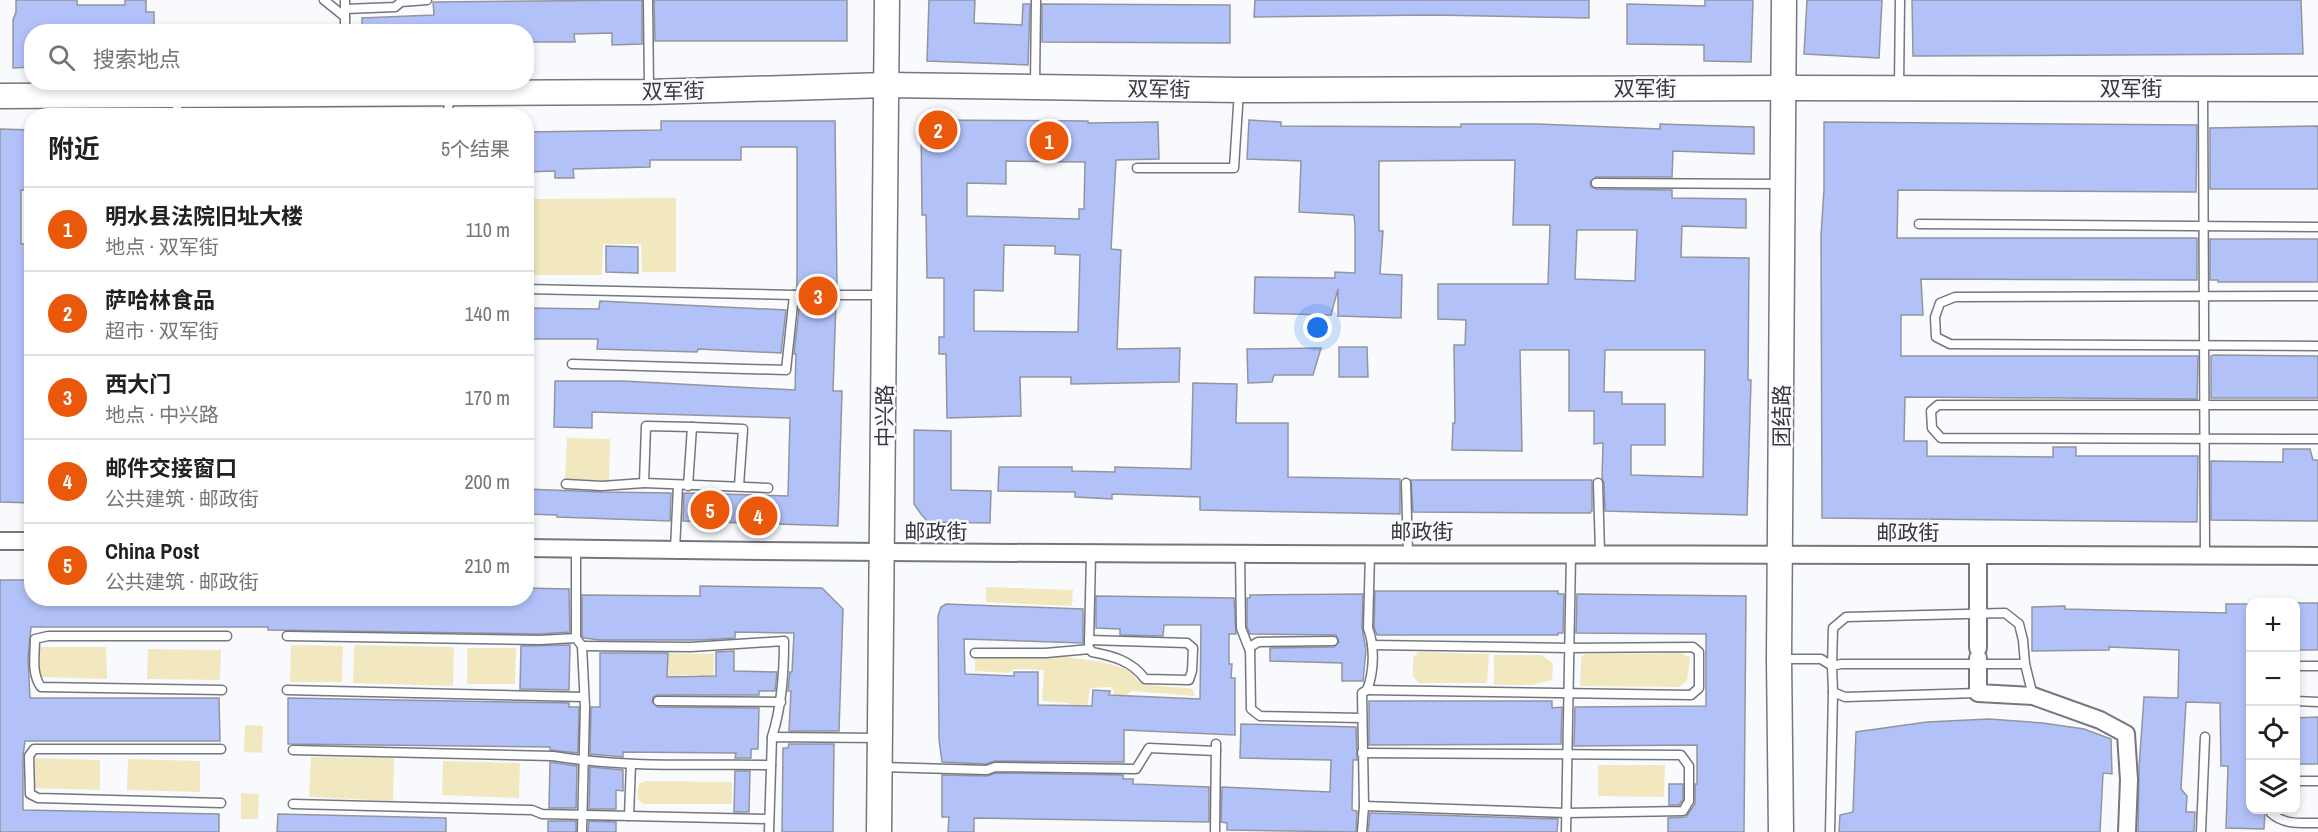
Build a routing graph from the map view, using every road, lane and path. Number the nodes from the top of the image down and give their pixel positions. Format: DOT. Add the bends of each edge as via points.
graph roads {
  1 [pos="324,0"];
  2 [pos="427,0"];
  3 [pos="648,0"];
  4 [pos="887,0"];
  5 [pos="1036,0"];
  6 [pos="1784,0"];
  7 [pos="1900,0"];
  8 [pos="395,3"];
  9 [pos="345,9"];
  10 [pos="886,85"];
  11 [pos="1035,87"];
  12 [pos="1784,88"];
  13 [pos="1899,88"];
  14 [pos="2203,88"];
  15 [pos="2318,89"];
  16 [pos="334,90"];
  17 [pos="350,90"];
  18 [pos="1239,90"];
  19 [pos="650,92"];
  20 [pos="0,96"];
  21 [pos="448,105"];
  22 [pos="177,106"];
  23 [pos="1137,168"];
  24 [pos="1596,183"];
  25 [pos="1783,184"];
  26 [pos="1919,224"];
  27 [pos="2318,226"];
  28 [pos="2203,227"];
  29 [pos="534,289"];
  30 [pos="794,295"];
  31 [pos="884,295"];
  32 [pos="2204,296"];
  33 [pos="2318,296"];
  34 [pos="2204,346"];
  35 [pos="2318,346"];
  36 [pos="572,364"];
  37 [pos="2205,404"];
  38 [pos="2318,405"];
  39 [pos="692,427"];
  40 [pos="2205,437"];
  41 [pos="2318,439"];
  42 [pos="644,483"];
  43 [pos="1406,483"];
  44 [pos="1598,483"];
  45 [pos="566,484"];
  46 [pos="678,486"];
  47 [pos="688,486"];
  48 [pos="739,486"];
  49 [pos="768,488"];
  50 [pos="0,541"];
  51 [pos="24,541"];
  52 [pos="534,548"];
  53 [pos="576,549"];
  54 [pos="675,550"];
  55 [pos="883,553"];
  56 [pos="1600,553"];
  57 [pos="1091,554"];
  58 [pos="1240,554"];
  59 [pos="1370,554"];
  60 [pos="1408,554"];
  61 [pos="1571,554"];
  62 [pos="1780,554"];
  63 [pos="1978,555"];
  64 [pos="2205,556"];
  65 [pos="2318,556"];
  66 [pos="1978,613"];
  67 [pos="227,636"];
  68 [pos="287,636"];
  69 [pos="576,638"];
  70 [pos="1333,641"];
  71 [pos="1089,644"];
  72 [pos="1372,645"];
  73 [pos="582,646"];
  74 [pos="1569,648"];
  75 [pos="1250,651"];
  76 [pos="975,654"];
  77 [pos="1978,657"];
  78 [pos="1779,659"];
  79 [pos="2025,664"];
  80 [pos="1832,666"];
  81 [pos="2300,666"];
  82 [pos="2318,666"];
  83 [pos="222,690"];
  84 [pos="287,690"];
  85 [pos="1367,690"];
  86 [pos="1833,692"];
  87 [pos="1978,693"];
  88 [pos="1568,694"];
  89 [pos="2032,696"];
  90 [pos="584,697"];
  91 [pos="658,701"];
  92 [pos="2300,701"];
  93 [pos="781,702"];
  94 [pos="2318,702"];
  95 [pos="1362,718"];
  96 [pos="772,737"];
  97 [pos="2205,737"];
  98 [pos="880,738"];
  99 [pos="221,749"];
  100 [pos="293,750"];
  101 [pos="1362,753"];
  102 [pos="1567,754"];
  103 [pos="583,761"];
  104 [pos="631,764"];
  105 [pos="771,765"];
  106 [pos="880,766"];
  107 [pos="2300,781"];
  108 [pos="2318,781"];
  109 [pos="221,803"];
  110 [pos="293,804"];
  111 [pos="1364,806"];
  112 [pos="1567,813"];
  113 [pos="2272,814"];
  114 [pos="582,815"];
  115 [pos="629,816"];
  116 [pos="769,819"];
  117 [pos="2318,823"];
  118 [pos="582,832"];
  119 [pos="769,832"];
  120 [pos="879,832"];
  121 [pos="1215,832"];
  122 [pos="1362,832"];
  123 [pos="1566,832"];
  124 [pos="1781,832"];
  125 [pos="1830,832"];
  126 [pos="2127,832"];
  127 [pos="2201,832"];
  1 -- 9 [label="lane"];
  2 -- 8 [label="lane"];
  3 -- 19 [label="lane"];
  4 -- 10 [label="street, 中兴路"];
  5 -- 11 [label="lane"];
  6 -- 12 [label="street, 团结路"];
  7 -- 13 [label="lane"];
  8 -- 9 [label="lane"];
  10 -- 11 [label="street, 双军街"];
  10 -- 19 [label="street, 双军街"];
  10 -- 31 [label="street, 中兴路"];
  11 -- 18 [label="street, 双军街"];
  12 -- 13 [label="street, 双军街"];
  12 -- 18 [label="street, 双军街"];
  12 -- 25 [label="street, 团结路"];
  13 -- 14 [label="street, 双军街"];
  14 -- 15 [label="street, 双军街"];
  14 -- 28 [label="lane"];
  16 -- 22 [label="street, 双军街"];
  17 -- 21 [label="street, 双军街"];
  18 -- 23 [label="lane" via="1234,168"];
  19 -- 21 [label="street, 双军街"];
  20 -- 22 [label="street, 双军街"];
  24 -- 25 [label="lane"];
  25 -- 62 [label="street, 团结路"];
  26 -- 28 [label="lane"];
  27 -- 28 [label="lane"];
  28 -- 32 [label="lane"];
  29 -- 30 [label="lane"];
  30 -- 31 [label="lane"];
  30 -- 36 [label="lane" via="786,370"];
  31 -- 55 [label="street, 中兴路"];
  32 -- 33 [label="lane"];
  32 -- 34 [label="lane"];
  32 -- 34 [label="lane" via="1955,297 1940,303 1935,317 1936,337 1950,344"];
  34 -- 35 [label="lane"];
  34 -- 37 [label="lane"];
  37 -- 38 [label="lane"];
  37 -- 40 [label="lane"];
  37 -- 40 [label="lane" via="1938,405 1931,411 1932,428 1941,438"];
  39 -- 42 [label="lane" via="645,426"];
  39 -- 47 [label="lane"];
  39 -- 48 [label="lane" via="743,429"];
  40 -- 41 [label="lane"];
  40 -- 64 [label="lane"];
  42 -- 45 [label="lane"];
  42 -- 46 [label="lane"];
  43 -- 60 [label="lane"];
  44 -- 56 [label="lane"];
  46 -- 47 [label="lane"];
  46 -- 54 [label="lane"];
  47 -- 48 [label="lane"];
  48 -- 49 [label="lane"];
  50 -- 51 [label="street"];
  52 -- 53 [label="street, 邮政街"];
  53 -- 54 [label="street, 邮政街"];
  53 -- 69 [label="lane"];
  54 -- 55 [label="street, 邮政街"];
  55 -- 57 [label="street, 邮政街"];
  55 -- 98 [label="street, 中兴路"];
  56 -- 61 [label="street, 邮政街"];
  56 -- 62 [label="street, 邮政街"];
  57 -- 58 [label="street, 邮政街"];
  57 -- 71 [label="lane"];
  58 -- 59 [label="street, 邮政街"];
  58 -- 75 [label="lane" via="1241,628"];
  59 -- 60 [label="street, 邮政街"];
  59 -- 72 [label="lane" via="1368,628"];
  60 -- 61 [label="street, 邮政街"];
  61 -- 74 [label="lane"];
  62 -- 63 [label="street, 邮政街"];
  62 -- 78 [label="street, 团结路"];
  63 -- 64 [label="street, 邮政街"];
  63 -- 66 [label="street"];
  64 -- 65 [label="street, 邮政街"];
  66 -- 77 [label="street"];
  66 -- 79 [label="lane" via="2005,613 2019,624"];
  66 -- 80 [label="lane" via="1846,617 1833,628"];
  67 -- 83 [label="lane" via="34,639 34,673 41,687"];
  68 -- 69 [label="lane"];
  69 -- 73 [label="lane"];
  70 -- 75 [label="lane" via="1258,642"];
  71 -- 71 [label="lane" via="1187,643 1193,648 1190,680 1145,679 1137,668 1092,652"];
  71 -- 76 [label="lane" via="1046,653"];
  72 -- 74 [label="lane"];
  72 -- 85 [label="lane"];
  73 -- 90 [label="lane"];
  73 -- 93 [label="lane" via="691,647 784,641"];
  74 -- 88 [label="lane"];
  74 -- 88 [label="lane" via="1693,647 1700,652 1699,688 1692,695"];
  75 -- 95 [label="lane" via="1251,709 1260,716"];
  77 -- 79 [label="lane"];
  77 -- 80 [label="lane"];
  77 -- 87 [label="street"];
  78 -- 80 [label="lane" via="1821,659"];
  78 -- 124 [label="street, 团结路"];
  79 -- 89 [label="lane"];
  80 -- 86 [label="lane"];
  81 -- 82 [label="lane"];
  84 -- 90 [label="lane"];
  85 -- 88 [label="lane"];
  85 -- 95 [label="lane" via="1362,693"];
  86 -- 87 [label="lane" via="1845,697"];
  86 -- 125 [label="lane"];
  87 -- 89 [label="street"];
  88 -- 102 [label="lane"];
  89 -- 126 [label="street" via="2100,720 2126,734"];
  90 -- 103 [label="lane"];
  91 -- 93 [label="lane"];
  92 -- 94 [label="lane"];
  93 -- 96 [label="lane"];
  95 -- 101 [label="lane"];
  96 -- 98 [label="lane"];
  96 -- 105 [label="lane"];
  97 -- 127 [label="lane"];
  98 -- 106 [label="street, 中兴路"];
  99 -- 109 [label="lane" via="34,749 29,756 30,794 38,798"];
  100 -- 103 [label="lane" via="553,756"];
  101 -- 102 [label="lane"];
  101 -- 111 [label="lane"];
  102 -- 112 [label="lane"];
  102 -- 112 [label="lane" via="1681,754 1689,766 1689,801 1683,811"];
  103 -- 104 [label="lane"];
  103 -- 114 [label="lane"];
  104 -- 105 [label="lane"];
  104 -- 115 [label="lane"];
  105 -- 116 [label="lane"];
  106 -- 120 [label="street, 中兴路"];
  106 -- 121 [label="lane" via="1136,769 1149,748 1216,747"];
  107 -- 108 [label="lane"];
  110 -- 114 [label="lane" via="532,810"];
  111 -- 112 [label="lane"];
  111 -- 122 [label="lane"];
  112 -- 123 [label="lane"];
  113 -- 117 [label="lane" via="2291,823"];
  114 -- 115 [label="lane"];
  114 -- 118 [label="lane"];
  115 -- 116 [label="lane"];
  116 -- 119 [label="lane"];
}
